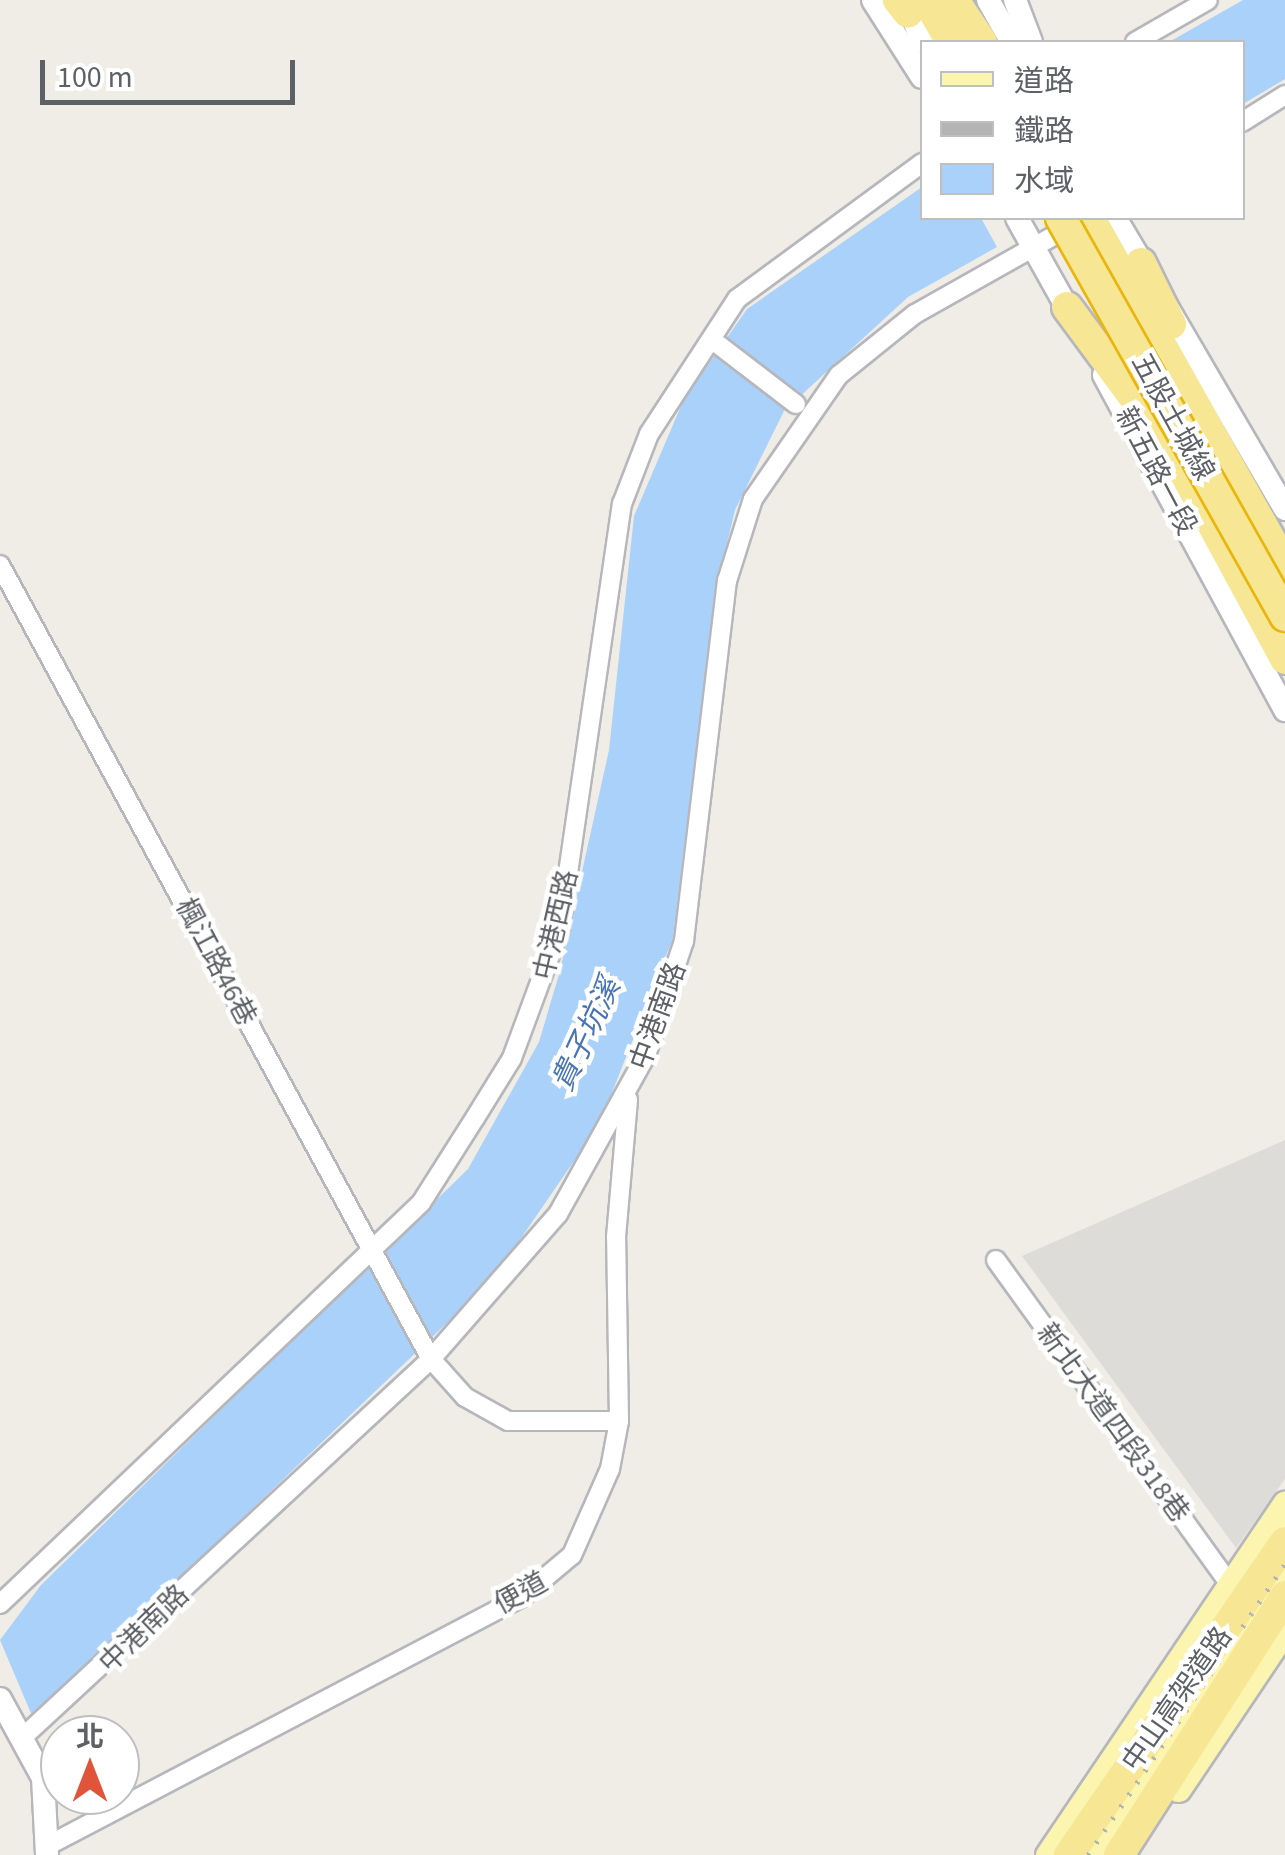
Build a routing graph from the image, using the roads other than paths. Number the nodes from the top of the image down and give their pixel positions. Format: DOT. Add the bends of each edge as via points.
graph roads {
  1 [pos="873,0"];
  2 [pos="952,0"];
  3 [pos="975,0"];
  4 [pos="988,0"];
  5 [pos="1015,0"];
  6 [pos="1208,0"];
  7 [pos="910,3"];
  8 [pos="922,40"];
  9 [pos="949,40"];
  10 [pos="971,40"];
  11 [pos="981,40"];
  12 [pos="998,40"];
  13 [pos="1011,40"];
  14 [pos="1029,40"];
  15 [pos="1138,40"];
  16 [pos="920,73"];
  17 [pos="1285,96"];
  18 [pos="1245,120"];
  19 [pos="920,164"];
  20 [pos="1061,220"];
  21 [pos="1080,220"];
  22 [pos="1089,220"];
  23 [pos="1116,220"];
  24 [pos="1026,233"];
  25 [pos="1142,263"];
  26 [pos="1067,308"];
  27 [pos="719,345"];
  28 [pos="796,404"];
  29 [pos="1285,509"];
  30 [pos="1285,538"];
  31 [pos="0,564"];
  32 [pos="1285,566"];
  33 [pos="1273,615"];
  34 [pos="1285,658"];
  35 [pos="1285,710"];
  36 [pos="630,1090"];
  37 [pos="374,1254"];
  38 [pos="996,1260"];
  39 [pos="428,1354"];
  40 [pos="619,1421"];
  41 [pos="1285,1503"];
  42 [pos="1285,1542"];
  43 [pos="1285,1571"];
  44 [pos="1230,1585"];
  45 [pos="1285,1596"];
  46 [pos="0,1604"];
  47 [pos="1285,1630"];
  48 [pos="1208,1653"];
  49 [pos="1237,1665"];
  50 [pos="0,1699"];
  51 [pos="19,1734"];
  52 [pos="46,1851"];
  53 [pos="1048,1855"];
  54 [pos="1069,1855"];
  55 [pos="1084,1855"];
  56 [pos="1096,1855"];
  57 [pos="1119,1855"];
  58 [pos="1134,1855"];
  1 -- 16 [label="main road"];
  2 -- 10 [label="highway"];
  2 -- 11 [label="highway"];
  3 -- 12 [label="highway"];
  4 -- 13 [label="main road"];
  5 -- 14 [label="main road"];
  6 -- 15 [label="street"];
  7 -- 8 [label="main road"];
  7 -- 9 [label="highway"];
  17 -- 18 [label="street"];
  19 -- 37 [label="street, 中港西路" via="738,299 649,434 622,504 574,851 542,988 512,1058 430,1189"];
  20 -- 33 [label="highway, 五股土城線, bridge"];
  21 -- 24 [label="street, 中港南路"];
  22 -- 32 [label="highway, 五股土城線"];
  23 -- 25 [label="main road"];
  24 -- 26 [label="main road, 新五路一段"];
  24 -- 36 [label="street, 中港南路" via="839,375 754,499 727,581 684,941"];
  25 -- 29 [label="main road"];
  25 -- 30 [label="highway"];
  26 -- 33 [label="highway" via="1170,446"];
  26 -- 35 [label="main road, 新五路一段"];
  27 -- 28 [label="street"];
  31 -- 37 [label="street, 楓江路46巷"];
  33 -- 34 [label="highway"];
  36 -- 39 [label="street, 中港南路" via="558,1214"];
  36 -- 40 [label="street, 便道" via="616,1237"];
  37 -- 39 [label="street, 楓江路46巷"];
  37 -- 46 [label="street, 中港西路"];
  38 -- 44 [label="street, 新北大道四段318巷" via="1112,1433"];
  39 -- 40 [label="street, 楓江路46巷" via="465,1397 508,1421"];
  39 -- 51 [label="street, 中港南路"];
  40 -- 52 [label="street, 便道" via="595,1510 552,1580"];
  41 -- 44 [label="main road"];
  42 -- 48 [label="highway, 中山高架道路"];
  43 -- 56 [label="main road"];
  44 -- 53 [label="main road"];
  45 -- 49 [label="highway, 中山高架道路"];
  47 -- 58 [label="main road"];
  48 -- 54 [label="highway, 中山高架道路"];
  48 -- 55 [label="highway"];
  49 -- 56 [label="highway"];
  49 -- 57 [label="highway, 中山高架道路"];
  50 -- 51 [label="main road"];
  51 -- 52 [label="main road, 便道" via="43,1778"];
}
